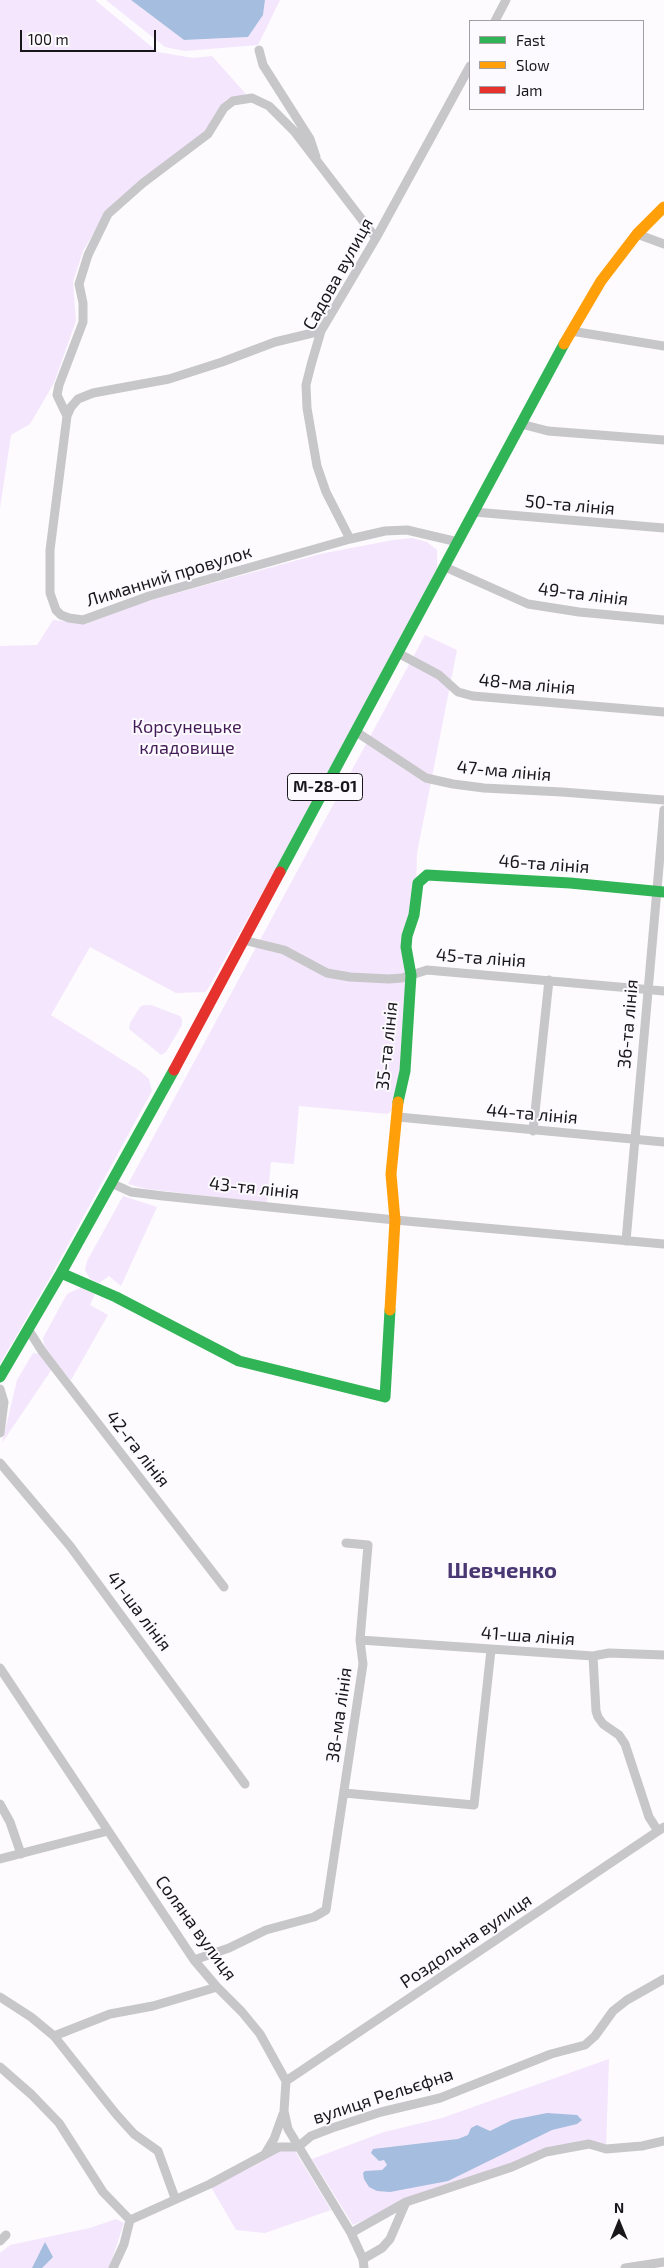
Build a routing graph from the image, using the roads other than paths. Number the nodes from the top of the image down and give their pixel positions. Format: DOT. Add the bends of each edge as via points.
graph roads {
  1 [pos="506,0"];
  2 [pos="496,20"];
  3 [pos="259,50"];
  4 [pos="469,68"];
  5 [pos="317,164"];
  6 [pos="664,207"];
  7 [pos="637,234"];
  8 [pos="376,238"];
  9 [pos="664,244"];
  10 [pos="321,331"];
  11 [pos="571,331"];
  12 [pos="664,346"];
  13 [pos="67,416"];
  14 [pos="521,424"];
  15 [pos="664,440"];
  16 [pos="474,512"];
  17 [pos="664,528"];
  18 [pos="350,539"];
  19 [pos="458,542"];
  20 [pos="445,567"];
  21 [pos="664,620"];
  22 [pos="398,653"];
  23 [pos="664,712"];
  24 [pos="355,731"];
  25 [pos="664,800"];
  26 [pos="664,810"];
  27 [pos="422,878"];
  28 [pos="660,892"];
  29 [pos="243,940"];
  30 [pos="411,975"];
  31 [pos="549,980"];
  32 [pos="647,989"];
  33 [pos="664,991"];
  34 [pos="398,1117"];
  35 [pos="533,1131"];
  36 [pos="634,1140"];
  37 [pos="664,1142"];
  38 [pos="111,1183"];
  39 [pos="395,1220"];
  40 [pos="626,1241"];
  41 [pos="664,1244"];
  42 [pos="61,1273"];
  43 [pos="28,1329"];
  44 [pos="0,1377"];
  45 [pos="0,1389"];
  46 [pos="0,1433"];
  47 [pos="0,1463"];
  48 [pos="346,1543"];
  49 [pos="224,1587"];
  50 [pos="360,1640"];
  51 [pos="491,1650"];
  52 [pos="664,1655"];
  53 [pos="593,1656"];
  54 [pos="0,1668"];
  55 [pos="245,1784"];
  56 [pos="344,1793"];
  57 [pos="0,1804"];
  58 [pos="661,1829"];
  59 [pos="108,1831"];
  60 [pos="21,1854"];
  61 [pos="0,1859"];
  62 [pos="194,1960"];
  63 [pos="664,1979"];
  64 [pos="217,1987"];
  65 [pos="0,1997"];
  66 [pos="54,2036"];
  67 [pos="0,2067"];
  68 [pos="286,2081"];
  69 [pos="284,2111"];
  70 [pos="664,2141"];
  71 [pos="298,2147"];
  72 [pos="265,2154"];
  73 [pos="175,2198"];
  74 [pos="406,2202"];
  75 [pos="130,2220"];
  76 [pos="351,2233"];
  77 [pos="664,2262"];
  78 [pos="363,2263"];
  79 [pos="113,2268"];
  80 [pos="625,2268"];
  1 -- 2 [label="street"];
  3 -- 5 [label="street" via="263,64 310,139"];
  4 -- 8 [label="street, Садова вулиця"];
  5 -- 8 [label="street"];
  5 -- 13 [label="street" via="294,131 269,106 252,98 232,101 208,134 108,214 88,255 79,284 83,322 57,395"];
  6 -- 7 [label="main road, М-28-01"];
  7 -- 9 [label="street"];
  7 -- 11 [label="main road, М-28-01" via="601,281"];
  8 -- 10 [label="street, Садова вулиця"];
  10 -- 13 [label="street" via="275,342 169,379 93,393 78,399"];
  10 -- 18 [label="street, Садова вулиця" via="306,385 307,408 317,466 326,492"];
  11 -- 12 [label="street"];
  11 -- 14 [label="main road, М-28-01"];
  13 -- 18 [label="street, Лиманний провулок" via="50,550 50,593 61,615 83,620 91,618 149,596"];
  14 -- 15 [label="street" via="548,431"];
  14 -- 16 [label="main road, М-28-01"];
  16 -- 17 [label="street, 50-та лінія"];
  16 -- 19 [label="main road, М-28-01"];
  18 -- 19 [label="street, Лиманний провулок" via="407,530"];
  19 -- 20 [label="main road, М-28-01"];
  20 -- 21 [label="street, 49-та лінія" via="528,604"];
  20 -- 22 [label="main road, М-28-01"];
  22 -- 23 [label="street, 48-ма лінія" via="439,675 458,692 473,696"];
  22 -- 24 [label="main road, М-28-01"];
  24 -- 25 [label="street, 47-ма лінія" via="426,778 484,788"];
  24 -- 29 [label="main road, М-28-01"];
  26 -- 28 [label="street, 36-та лінія"];
  27 -- 28 [label="main road, 46-та лінія" via="433,874"];
  27 -- 30 [label="main road, 35-та лінія" via="416,889 414,916 407,936"];
  28 -- 32 [label="street, 36-та лінія"];
  29 -- 30 [label="street, 45-та лінія" via="284,950 327,972 350,977 390,979"];
  29 -- 38 [label="main road, М-28-01"];
  30 -- 31 [label="street, 45-та лінія" via="427,970"];
  30 -- 34 [label="main road, 35-та лінія" via="405,1071"];
  31 -- 32 [label="street, 45-та лінія"];
  31 -- 35 [label="street"];
  32 -- 33 [label="street, 45-та лінія"];
  32 -- 36 [label="street, 36-та лінія"];
  34 -- 35 [label="street, 44-та лінія"];
  34 -- 39 [label="main road, 35-та лінія" via="391,1174"];
  35 -- 36 [label="street, 44-та лінія"];
  36 -- 37 [label="street, 44-та лінія"];
  36 -- 40 [label="street, 36-та лінія"];
  38 -- 39 [label="street, 43-тя лінія" via="131,1192"];
  38 -- 42 [label="main road, М-28-01"];
  39 -- 40 [label="street, 43-тя лінія"];
  39 -- 42 [label="main road" via="385,1397 239,1361 116,1297"];
  40 -- 41 [label="street, 43-тя лінія"];
  42 -- 43 [label="main road, М-28-01"];
  43 -- 44 [label="main road, М-28-01"];
  43 -- 49 [label="street, 42-га лінія"];
  45 -- 46 [label="street" via="4,1402"];
  47 -- 55 [label="street, 41-ша лінія" via="70,1546"];
  48 -- 50 [label="street, 38-ма лінія" via="368,1545"];
  50 -- 51 [label="street, 41-ша лінія"];
  50 -- 56 [label="street, 38-ма лінія" via="363,1664"];
  51 -- 53 [label="street, 41-ша лінія"];
  51 -- 56 [label="street" via="474,1805"];
  52 -- 53 [label="street, 41-ша лінія" via="609,1653"];
  53 -- 58 [label="street" via="598,1717 625,1744 649,1817"];
  54 -- 59 [label="street, Соляна вулиця"];
  56 -- 62 [label="street, 38-ма лінія" via="326,1910 314,1917 266,1930"];
  57 -- 60 [label="street"];
  58 -- 68 [label="street, Роздольна вулиця"];
  59 -- 60 [label="street"];
  59 -- 62 [label="street, Соляна вулиця"];
  60 -- 61 [label="street"];
  62 -- 64 [label="street, Соляна вулиця"];
  63 -- 71 [label="street, вулиця Рельєфна" via="613,2011 585,2045 551,2054 440,2098 332,2128 311,2136"];
  64 -- 66 [label="street" via="172,2001 110,2014"];
  64 -- 68 [label="street, Соляна вулиця" via="260,2034"];
  65 -- 66 [label="street"];
  66 -- 73 [label="street" via="134,2134 158,2151"];
  67 -- 75 [label="street" via="59,2123 104,2192"];
  68 -- 69 [label="street"];
  69 -- 71 [label="street" via="288,2129"];
  69 -- 72 [label="street"];
  70 -- 74 [label="street" via="606,2149 588,2144 546,2152 512,2167"];
  71 -- 72 [label="street, вулиця Рельєфна" via="279,2147"];
  71 -- 76 [label="street"];
  72 -- 73 [label="street, вулиця Рельєфна" via="210,2184"];
  73 -- 75 [label="street, вулиця Рельєфна"];
  74 -- 76 [label="street"];
  74 -- 78 [label="street" via="390,2240"];
  75 -- 79 [label="street"];
  76 -- 78 [label="street"];
  77 -- 80 [label="street"];
}
